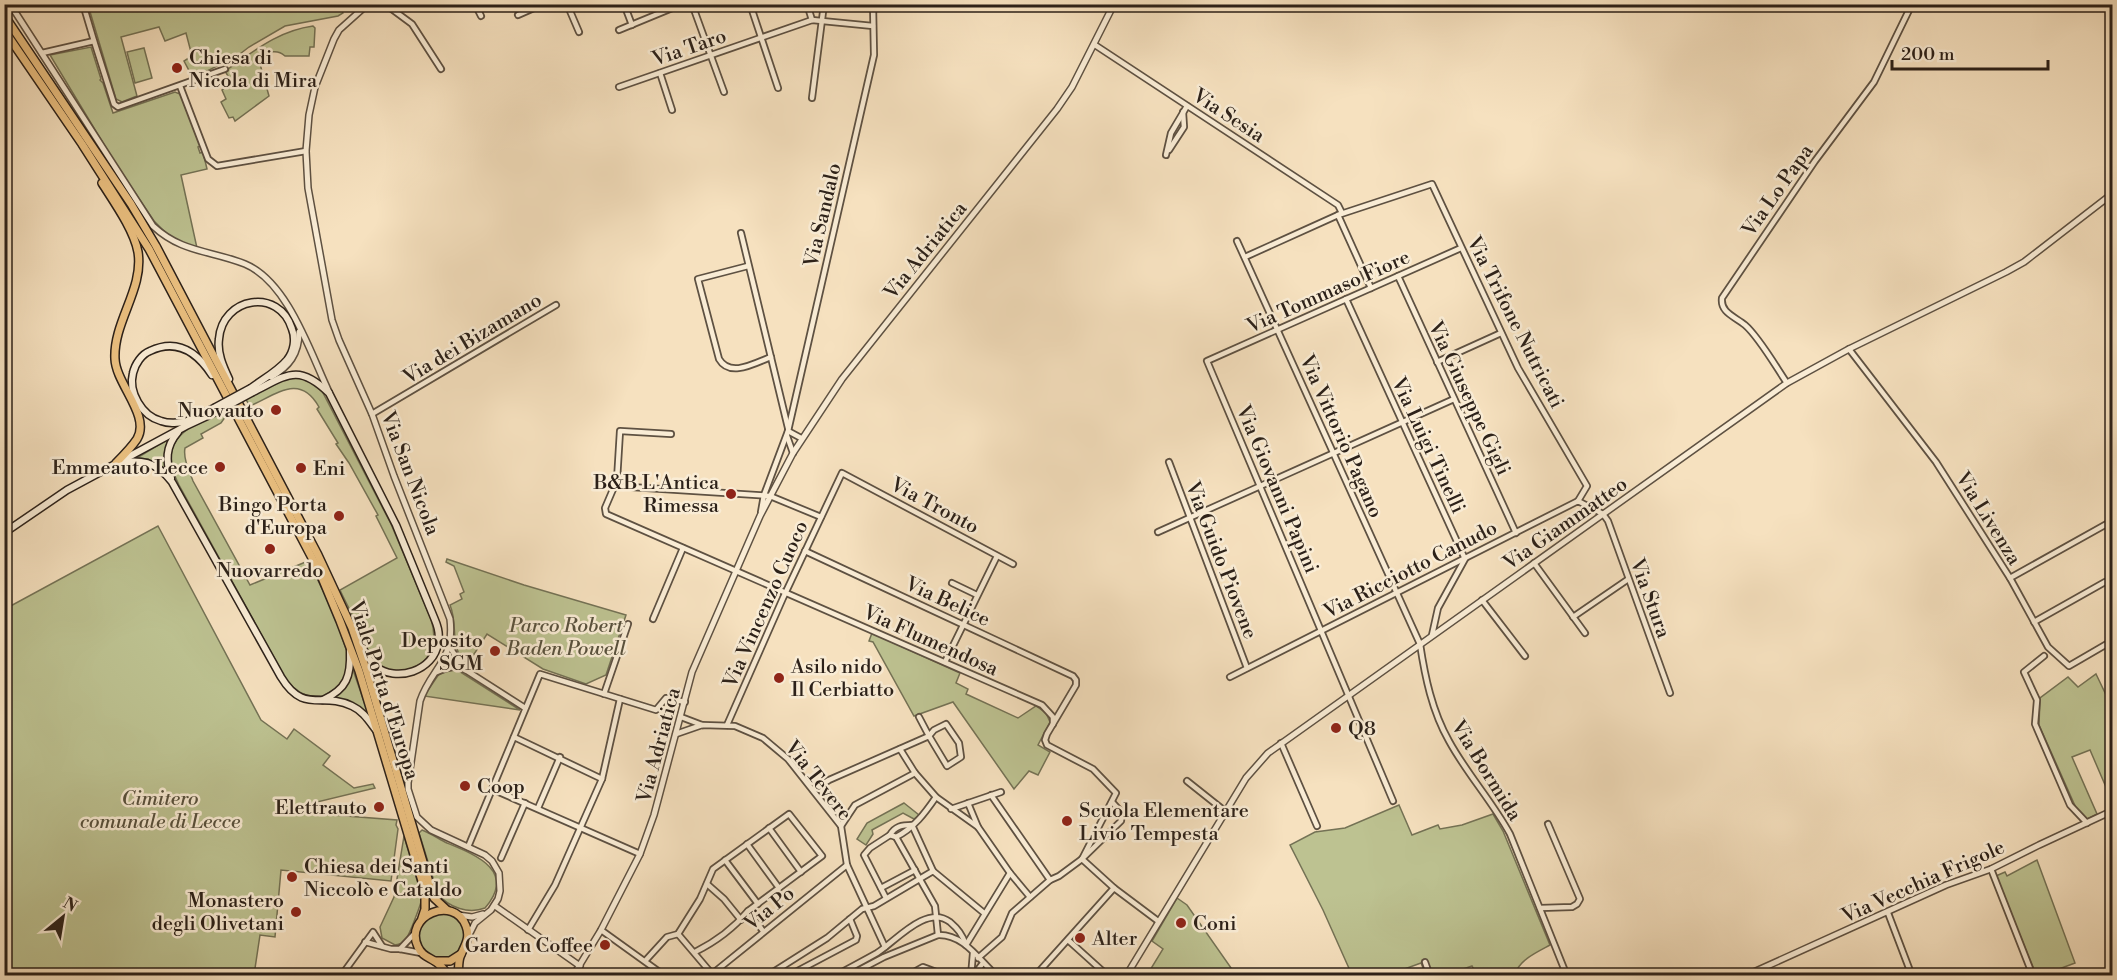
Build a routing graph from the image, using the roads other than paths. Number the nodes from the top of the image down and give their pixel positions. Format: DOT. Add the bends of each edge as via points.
graph roads {
  1 [pos="10,4"];
  2 [pos="83,4"];
  3 [pos="368,4"];
  4 [pos="385,4"];
  5 [pos="474,4"];
  6 [pos="543,4"];
  7 [pos="567,4"];
  8 [pos="624,4"];
  9 [pos="682,4"];
  10 [pos="692,4"];
  11 [pos="750,4"];
  12 [pos="807,4"];
  13 [pos="824,4"];
  14 [pos="873,4"];
  15 [pos="1114,4"];
  16 [pos="1912,4"];
  17 [pos="4,15"];
  18 [pos="518,15"];
  19 [pos="481,16"];
  20 [pos="812,20"];
  21 [pos="822,20"];
  22 [pos="632,25"];
  23 [pos="873,26"];
  24 [pos="4,30"];
  25 [pos="619,30"];
  26 [pos="579,32"];
  27 [pos="761,39"];
  28 [pos="94,41"];
  29 [pos="1095,45"];
  30 [pos="42,53"];
  31 [pos="711,56"];
  32 [pos="225,69"];
  33 [pos="441,69"];
  34 [pos="660,73"];
  35 [pos="180,86"];
  36 [pos="619,87"];
  37 [pos="778,88"];
  38 [pos="724,92"];
  39 [pos="812,98"];
  40 [pos="1187,106"];
  41 [pos="672,110"];
  42 [pos="1183,112"];
  43 [pos="82,144"];
  44 [pos="306,152"];
  45 [pos="2112,194"];
  46 [pos="1340,214"];
  47 [pos="741,233"];
  48 [pos="1237,241"];
  49 [pos="1461,248"];
  50 [pos="1245,257"];
  51 [pos="748,266"];
  52 [pos="1398,276"];
  53 [pos="1371,288"];
  54 [pos="1346,299"];
  55 [pos="556,305"];
  56 [pos="299,328"];
  57 [pos="1278,330"];
  58 [pos="1501,333"];
  59 [pos="1849,349"];
  60 [pos="771,357"];
  61 [pos="1208,361"];
  62 [pos="1437,362"];
  63 [pos="1787,383"];
  64 [pos="231,388"];
  65 [pos="252,390"];
  66 [pos="224,393"];
  67 [pos="329,393"];
  68 [pos="1454,399"];
  69 [pos="372,414"];
  70 [pos="1402,422"];
  71 [pos="185,424"];
  72 [pos="787,433"];
  73 [pos="671,434"];
  74 [pos="801,438"];
  75 [pos="793,453"];
  76 [pos="1334,453"];
  77 [pos="1169,462"];
  78 [pos="116,464"];
  79 [pos="842,473"];
  80 [pos="172,482"];
  81 [pos="615,486"];
  82 [pos="1260,486"];
  83 [pos="767,495"];
  84 [pos="1578,501"];
  85 [pos="1603,514"];
  86 [pos="821,517"];
  87 [pos="1189,518"];
  88 [pos="2112,521"];
  89 [pos="1158,532"];
  90 [pos="4,533"];
  91 [pos="1516,533"];
  92 [pos="683,548"];
  93 [pos="805,551"];
  94 [pos="997,556"];
  95 [pos="1465,559"];
  96 [pos="1534,563"];
  97 [pos="1013,564"];
  98 [pos="736,571"];
  99 [pos="2010,578"];
  100 [pos="1628,580"];
  101 [pos="2105,582"];
  102 [pos="952,583"];
  103 [pos="786,592"];
  104 [pos="1397,593"];
  105 [pos="977,595"];
  106 [pos="1482,600"];
  107 [pos="1574,617"];
  108 [pos="653,619"];
  109 [pos="2034,622"];
  110 [pos="628,624"];
  111 [pos="963,625"];
  112 [pos="352,628"];
  113 [pos="1321,630"];
  114 [pos="1585,633"];
  115 [pos="1432,635"];
  116 [pos="2112,641"];
  117 [pos="450,643"];
  118 [pos="350,644"];
  119 [pos="1420,644"];
  120 [pos="1526,656"];
  121 [pos="2044,656"];
  122 [pos="446,658"];
  123 [pos="458,660"];
  124 [pos="945,662"];
  125 [pos="457,667"];
  126 [pos="1247,668"];
  127 [pos="464,669"];
  128 [pos="437,672"];
  129 [pos="1230,677"];
  130 [pos="1670,693"];
  131 [pos="604,694"];
  132 [pos="1348,696"];
  133 [pos="620,699"];
  134 [pos="322,700"];
  135 [pos="685,702"];
  136 [pos="525,708"];
  137 [pos="681,717"];
  138 [pos="919,717"];
  139 [pos="1053,724"];
  140 [pos="702,725"];
  141 [pos="727,725"];
  142 [pos="377,730"];
  143 [pos="676,734"];
  144 [pos="514,736"];
  145 [pos="929,736"];
  146 [pos="1281,743"];
  147 [pos="900,749"];
  148 [pos="560,757"];
  149 [pos="915,773"];
  150 [pos="602,779"];
  151 [pos="1187,782"];
  152 [pos="492,789"];
  153 [pos="813,790"];
  154 [pos="1002,792"];
  155 [pos="992,795"];
  156 [pos="936,797"];
  157 [pos="1393,801"];
  158 [pos="525,802"];
  159 [pos="1112,802"];
  160 [pos="968,803"];
  161 [pos="538,808"];
  162 [pos="951,809"];
  163 [pos="1226,812"];
  164 [pos="2112,812"];
  165 [pos="2087,823"];
  166 [pos="840,825"];
  167 [pos="912,825"];
  168 [pos="1548,825"];
  169 [pos="1317,826"];
  170 [pos="581,827"];
  171 [pos="978,827"];
  172 [pos="769,828"];
  173 [pos="890,835"];
  174 [pos="896,837"];
  175 [pos="747,844"];
  176 [pos="468,847"];
  177 [pos="640,854"];
  178 [pos="501,858"];
  179 [pos="1082,859"];
  180 [pos="725,860"];
  181 [pos="847,865"];
  182 [pos="1991,869"];
  183 [pos="915,870"];
  184 [pos="933,871"];
  185 [pos="801,872"];
  186 [pos="1010,873"];
  187 [pos="920,879"];
  188 [pos="1050,880"];
  189 [pos="707,884"];
  190 [pos="779,888"];
  191 [pos="881,888"];
  192 [pos="1114,888"];
  193 [pos="1030,897"];
  194 [pos="886,898"];
  195 [pos="759,904"];
  196 [pos="495,906"];
  197 [pos="865,908"];
  198 [pos="1540,908"];
  199 [pos="447,910"];
  200 [pos="748,911"];
  201 [pos="984,913"];
  202 [pos="1888,913"];
  203 [pos="484,914"];
  204 [pos="458,915"];
  205 [pos="422,918"];
  206 [pos="933,918"];
  207 [pos="850,919"];
  208 [pos="741,920"];
  209 [pos="1158,921"];
  210 [pos="528,930"];
  211 [pos="601,930"];
  212 [pos="764,931"];
  213 [pos="416,932"];
  214 [pos="937,933"];
  215 [pos="678,934"];
  216 [pos="468,936"];
  217 [pos="1068,940"];
  218 [pos="365,942"];
  219 [pos="966,945"];
  220 [pos="382,946"];
  221 [pos="885,947"];
  222 [pos="400,949"];
  223 [pos="695,952"];
  224 [pos="973,952"];
  225 [pos="461,954"];
  226 [pos="423,955"];
  227 [pos="978,958"];
  228 [pos="646,960"];
  229 [pos="435,961"];
  230 [pos="1425,962"];
  231 [pos="983,963"];
  232 [pos="580,966"];
  233 [pos="2112,969"];
  234 [pos="341,975"];
  235 [pos="449,975"];
  236 [pos="459,975"];
  237 [pos="573,975"];
  238 [pos="665,975"];
  239 [pos="712,975"];
  240 [pos="767,975"];
  241 [pos="788,975"];
  242 [pos="835,975"];
  243 [pos="851,975"];
  244 [pos="908,975"];
  245 [pos="947,975"];
  246 [pos="972,975"];
  247 [pos="997,975"];
  248 [pos="1035,975"];
  249 [pos="1108,975"];
  250 [pos="1126,975"];
  251 [pos="1430,975"];
  252 [pos="1567,975"];
  253 [pos="1745,975"];
  254 [pos="1912,975"];
  255 [pos="2033,975"];
  256 [pos="2096,975"];
  1 -- 30 [label="street"];
  2 -- 28 [label="street"];
  3 -- 44 [label="street, Via San Nicola" via="339,30 330,48 311,101"];
  4 -- 33 [label="street" via="412,24"];
  5 -- 19 [label="street"];
  6 -- 18 [label="street"];
  7 -- 26 [label="street"];
  8 -- 22 [label="street"];
  9 -- 22 [label="street"];
  10 -- 31 [label="street"];
  11 -- 27 [label="street"];
  12 -- 20 [label="street"];
  13 -- 21 [label="street"];
  14 -- 23 [label="street, Via Sandalo"];
  15 -- 29 [label="street, Via Adriatica"];
  16 -- 63 [label="street, Via Lo Papa" via="1874,82 1722,298 1724,309 1747,326"];
  17 -- 64 [label="main road, Viale Porta d'Europa" via="131,204"];
  20 -- 21 [label="street, Via Taro"];
  20 -- 27 [label="street, Via Taro"];
  21 -- 23 [label="street, Via Taro"];
  21 -- 39 [label="street"];
  22 -- 25 [label="street"];
  23 -- 72 [label="street, Via Sandalo" via="874,55"];
  24 -- 43 [label="main road"];
  27 -- 31 [label="street, Via Taro"];
  27 -- 37 [label="street"];
  28 -- 30 [label="street"];
  28 -- 35 [label="street" via="114,104"];
  29 -- 40 [label="street, Via Sesia"];
  29 -- 74 [label="street, Via Adriatica" via="1057,109 842,379"];
  30 -- 56 [label="street" via="153,226 172,242 255,269 279,291"];
  31 -- 34 [label="street, Via Taro"];
  31 -- 38 [label="street"];
  32 -- 35 [label="street"];
  34 -- 36 [label="street, Via Taro"];
  34 -- 41 [label="street"];
  35 -- 44 [label="street" via="208,159 217,166"];
  40 -- 42 [label="street"];
  40 -- 46 [label="street, Via Sesia" via="1338,205"];
  42 -- 42 [label="street" via="1184,127 1166,155 1171,133"];
  43 -- 66 [label="main road, Viale Porta d'Europa" via="149,249"];
  43 -- 78 [label="main road" via="138,250 134,286 115,340 115,359 117,374 138,414 140,432"];
  44 -- 69 [label="street, Via San Nicola" via="308,188 332,320"];
  45 -- 59 [label="street, Via Giammatteo" via="2015,267"];
  46 -- 49 [label="street, Via Trifone Nutricati" via="1432,184"];
  46 -- 50 [label="street"];
  46 -- 53 [label="street"];
  47 -- 51 [label="street"];
  48 -- 50 [label="street, Via Vittorio Pagano"];
  49 -- 52 [label="street, Via Tommaso Fiore"];
  49 -- 58 [label="street, Via Trifone Nutricati"];
  50 -- 57 [label="street, Via Vittorio Pagano"];
  51 -- 60 [label="street"];
  51 -- 60 [label="street" via="698,279 718,359 729,369 736,369"];
  52 -- 53 [label="street, Via Tommaso Fiore"];
  52 -- 62 [label="street, Via Giuseppe Gigli"];
  53 -- 54 [label="street, Via Tommaso Fiore"];
  54 -- 57 [label="street, Via Tommaso Fiore"];
  54 -- 70 [label="street, Via Luigi Tinelli"];
  55 -- 69 [label="street, Via dei Bizamano"];
  56 -- 65 [label="street" via="295,356 289,364"];
  56 -- 67 [label="street"];
  57 -- 61 [label="street, Via Tommaso Fiore"];
  57 -- 76 [label="street, Via Vittorio Pagano"];
  58 -- 62 [label="street"];
  58 -- 84 [label="street, Via Trifone Nutricati" via="1587,486"];
  59 -- 63 [label="street, Via Giammatteo"];
  59 -- 99 [label="street, Via Livenza" via="1936,462"];
  60 -- 72 [label="street"];
  61 -- 82 [label="street, Via Giovanni Papini"];
  62 -- 68 [label="street, Via Giuseppe Gigli"];
  63 -- 85 [label="street, Via Giammatteo"];
  64 -- 65 [label="main road" via="219,350 224,321 235,309 262,301 277,307 288,320 294,345 286,361"];
  64 -- 112 [label="main road, Viale Porta d'Europa"];
  65 -- 67 [label="main road" via="292,374 310,378"];
  65 -- 71 [label="main road, bridge"];
  66 -- 71 [label="main road" via="206,364 187,350 168,345 145,353 133,372 132,384 140,405 159,421"];
  66 -- 118 [label="main road, Viale Porta d'Europa" via="320,573"];
  67 -- 112 [label="main road" via="396,525 435,620 438,645 434,655 420,668 403,675 393,674 370,661"];
  68 -- 70 [label="street"];
  68 -- 91 [label="street, Via Giuseppe Gigli"];
  69 -- 117 [label="street, Via San Nicola" via="449,611"];
  70 -- 76 [label="street"];
  70 -- 95 [label="street, Via Luigi Tinelli"];
  71 -- 78 [label="main road"];
  71 -- 80 [label="main road" via="168,448"];
  72 -- 74 [label="street"];
  72 -- 75 [label="street"];
  72 -- 83 [label="street, Via Adriatica"];
  73 -- 81 [label="street" via="620,431"];
  74 -- 75 [label="street, Via Adriatica"];
  75 -- 83 [label="street, Via Adriatica"];
  76 -- 82 [label="street"];
  76 -- 104 [label="street, Via Vittorio Pagano"];
  77 -- 87 [label="street, Via Guido Piovene"];
  78 -- 80 [label="main road" via="134,460 152,464"];
  78 -- 90 [label="main road" via="67,490"];
  79 -- 86 [label="street, Via Vincenzo Cuoco"];
  79 -- 94 [label="street, Via Tronto"];
  80 -- 134 [label="main road" via="285,684 298,697"];
  81 -- 83 [label="street"];
  81 -- 92 [label="street, Via Flumendosa" via="606,514"];
  82 -- 87 [label="street"];
  82 -- 113 [label="street, Via Giovanni Papini"];
  83 -- 86 [label="street"];
  83 -- 98 [label="street, Via Adriatica"];
  84 -- 85 [label="street"];
  84 -- 91 [label="street, Via Ricciotto Canudo"];
  85 -- 96 [label="street, Via Giammatteo"];
  85 -- 100 [label="street, Via Stura"];
  86 -- 93 [label="street, Via Vincenzo Cuoco"];
  87 -- 89 [label="street"];
  87 -- 126 [label="street, Via Guido Piovene"];
  88 -- 99 [label="street"];
  91 -- 95 [label="street, Via Ricciotto Canudo"];
  92 -- 98 [label="street, Via Flumendosa"];
  92 -- 108 [label="street"];
  93 -- 103 [label="street, Via Vincenzo Cuoco"];
  93 -- 111 [label="street, Via Belice"];
  94 -- 97 [label="street, Via Tronto"];
  94 -- 105 [label="street"];
  95 -- 104 [label="street, Via Ricciotto Canudo"];
  95 -- 115 [label="street" via="1437,608"];
  96 -- 106 [label="street, Via Giammatteo"];
  96 -- 107 [label="street"];
  98 -- 103 [label="street, Via Flumendosa"];
  98 -- 135 [label="street, Via Adriatica" via="692,672"];
  99 -- 109 [label="street, Via Livenza"];
  100 -- 107 [label="street"];
  100 -- 130 [label="street, Via Stura"];
  101 -- 109 [label="street"];
  102 -- 105 [label="street"];
  103 -- 124 [label="street, Via Flumendosa"];
  103 -- 141 [label="street, Via Vincenzo Cuoco"];
  104 -- 113 [label="street, Via Ricciotto Canudo"];
  104 -- 119 [label="street, Via Vittorio Pagano"];
  105 -- 111 [label="street"];
  106 -- 115 [label="street, Via Giammatteo"];
  106 -- 120 [label="street"];
  107 -- 114 [label="street"];
  109 -- 116 [label="street, Via Livenza" via="2048,647 2069,666"];
  110 -- 131 [label="street"];
  111 -- 124 [label="street"];
  111 -- 139 [label="street, Via Belice" via="1076,680 1077,685"];
  112 -- 199 [label="main road, Viale Porta d'Europa" via="434,898"];
  113 -- 126 [label="street, Via Ricciotto Canudo"];
  113 -- 132 [label="street, Via Giovanni Papini"];
  115 -- 119 [label="street, Via Giammatteo"];
  117 -- 122 [label="street, Via San Nicola"];
  117 -- 123 [label="street"];
  118 -- 134 [label="main road" via="348,678 339,690"];
  118 -- 142 [label="main road, Viale Porta d'Europa"];
  119 -- 132 [label="street, Via Giammatteo"];
  119 -- 198 [label="street, Via Bormida" via="1438,719 1510,834"];
  121 -- 165 [label="street" via="2024,672 2037,700 2035,724 2070,805"];
  122 -- 123 [label="street"];
  122 -- 125 [label="street"];
  122 -- 128 [label="street, Via San Nicola"];
  123 -- 127 [label="street"];
  124 -- 139 [label="street, Via Flumendosa" via="1042,705 1049,710"];
  125 -- 127 [label="street"];
  125 -- 128 [label="street"];
  126 -- 129 [label="street, Via Ricciotto Canudo"];
  127 -- 136 [label="street"];
  128 -- 176 [label="street, Via San Nicola" via="420,701 408,789 417,817 427,827"];
  131 -- 133 [label="street"];
  131 -- 136 [label="street" via="540,674"];
  132 -- 146 [label="street, Via Giammatteo"];
  132 -- 157 [label="street, Via Giovanni Papini"];
  133 -- 135 [label="street" via="656,710 666,698"];
  133 -- 150 [label="street"];
  134 -- 142 [label="main road" via="355,707"];
  135 -- 137 [label="street, Via Adriatica"];
  136 -- 144 [label="street"];
  137 -- 140 [label="street"];
  137 -- 143 [label="street, Via Adriatica"];
  138 -- 145 [label="street"];
  139 -- 159 [label="street" via="1045,740 1047,745 1093,769 1116,794"];
  140 -- 141 [label="street"];
  140 -- 143 [label="street"];
  141 -- 153 [label="street, Via Tevere" via="763,738 777,748"];
  142 -- 205 [label="main road, Viale Porta d'Europa" via="425,891"];
  143 -- 177 [label="street, Via Adriatica"];
  144 -- 148 [label="street"];
  144 -- 152 [label="street"];
  145 -- 145 [label="street" via="947,766 961,757 959,743 946,724"];
  145 -- 147 [label="street"];
  146 -- 163 [label="street, Via Giammatteo" via="1257,764"];
  146 -- 169 [label="street"];
  147 -- 149 [label="street"];
  147 -- 153 [label="street"];
  148 -- 150 [label="street"];
  148 -- 161 [label="street"];
  149 -- 156 [label="street"];
  149 -- 166 [label="street" via="855,806"];
  150 -- 170 [label="street"];
  151 -- 163 [label="street"];
  152 -- 158 [label="street"];
  152 -- 176 [label="street"];
  153 -- 166 [label="street, Via Tevere"];
  154 -- 155 [label="street"];
  155 -- 160 [label="street"];
  155 -- 188 [label="street"];
  156 -- 162 [label="street"];
  156 -- 167 [label="street"];
  158 -- 161 [label="street"];
  158 -- 178 [label="street"];
  159 -- 179 [label="street"];
  159 -- 179 [label="street" via="1122,813 1121,821"];
  160 -- 162 [label="street"];
  160 -- 171 [label="street"];
  161 -- 170 [label="street"];
  162 -- 171 [label="street"];
  163 -- 209 [label="street, Via Giammatteo"];
  164 -- 165 [label="street, Via Vecchia Frigole"];
  165 -- 182 [label="street, Via Vecchia Frigole"];
  166 -- 181 [label="street, Via Tevere"];
  167 -- 173 [label="street" via="894,828"];
  167 -- 174 [label="street"];
  167 -- 184 [label="street"];
  168 -- 198 [label="street" via="1580,899 1572,907"];
  170 -- 177 [label="street"];
  170 -- 210 [label="street" via="555,885"];
  171 -- 186 [label="street"];
  172 -- 175 [label="street"];
  172 -- 185 [label="street"];
  172 -- 185 [label="street" via="789,814 822,856"];
  173 -- 174 [label="street"];
  173 -- 191 [label="street" via="864,855"];
  174 -- 183 [label="street"];
  175 -- 180 [label="street"];
  175 -- 190 [label="street"];
  176 -- 196 [label="street, Via San Nicola" via="485,855 496,867 500,891"];
  177 -- 211 [label="street, Via Adriatica"];
  179 -- 188 [label="street"];
  179 -- 192 [label="street"];
  180 -- 189 [label="street" via="712,869"];
  180 -- 195 [label="street"];
  181 -- 197 [label="street, Via Tevere"];
  181 -- 212 [label="street, Via Po"];
  182 -- 202 [label="street, Via Vecchia Frigole"];
  182 -- 255 [label="street"];
  183 -- 187 [label="street"];
  183 -- 191 [label="street"];
  184 -- 187 [label="street"];
  184 -- 201 [label="street"];
  185 -- 190 [label="street"];
  186 -- 193 [label="street"];
  186 -- 201 [label="street"];
  187 -- 194 [label="street"];
  187 -- 206 [label="street" via="935,906"];
  188 -- 193 [label="street"];
  189 -- 208 [label="street"];
  189 -- 215 [label="street"];
  190 -- 195 [label="street"];
  191 -- 194 [label="street"];
  192 -- 209 [label="street"];
  192 -- 217 [label="street"];
  193 -- 227 [label="street" via="1012,914 1002,937"];
  194 -- 197 [label="street"];
  195 -- 200 [label="street"];
  196 -- 203 [label="street"];
  196 -- 210 [label="street"];
  197 -- 207 [label="street"];
  197 -- 221 [label="street, Via Tevere"];
  198 -- 252 [label="street, Via Bormida"];
  199 -- 204 [label="main road"];
  199 -- 205 [label="main road" via="430,912"];
  200 -- 208 [label="street"];
  200 -- 212 [label="street"];
  201 -- 219 [label="street"];
  202 -- 253 [label="street, Via Vecchia Frigole"];
  202 -- 254 [label="street"];
  203 -- 204 [label="street"];
  203 -- 216 [label="street"];
  204 -- 216 [label="main road"];
  205 -- 213 [label="main road, Viale Porta d'Europa"];
  206 -- 214 [label="street"];
  206 -- 219 [label="street" via="946,919 958,929"];
  206 -- 221 [label="street" via="909,927"];
  207 -- 240 [label="street"];
  207 -- 241 [label="street" via="856,940"];
  208 -- 223 [label="street"];
  209 -- 250 [label="street, Via Giammatteo"];
  210 -- 232 [label="street"];
  211 -- 228 [label="street"];
  211 -- 232 [label="street, Via Adriatica"];
  212 -- 239 [label="street, Via Po"];
  213 -- 222 [label="street"];
  213 -- 226 [label="main road"];
  214 -- 219 [label="street"];
  214 -- 243 [label="street"];
  215 -- 223 [label="street"];
  215 -- 228 [label="street" via="667,937"];
  216 -- 225 [label="main road"];
  217 -- 248 [label="street"];
  217 -- 249 [label="street"];
  218 -- 220 [label="street"];
  218 -- 220 [label="street" via="373,932"];
  218 -- 234 [label="street"];
  219 -- 224 [label="street"];
  220 -- 222 [label="street"];
  221 -- 242 [label="street"];
  222 -- 226 [label="street"];
  223 -- 239 [label="street"];
  224 -- 227 [label="street"];
  224 -- 246 [label="street"];
  225 -- 229 [label="main road" via="450,961"];
  225 -- 236 [label="main road"];
  226 -- 229 [label="main road"];
  227 -- 231 [label="street"];
  228 -- 238 [label="street"];
  229 -- 235 [label="main road"];
  230 -- 251 [label="street"];
  231 -- 246 [label="street"];
  231 -- 247 [label="street"];
  232 -- 237 [label="street, Via Adriatica"];
  233 -- 256 [label="street"];
  244 -- 245 [label="street" via="923,967"];
}
